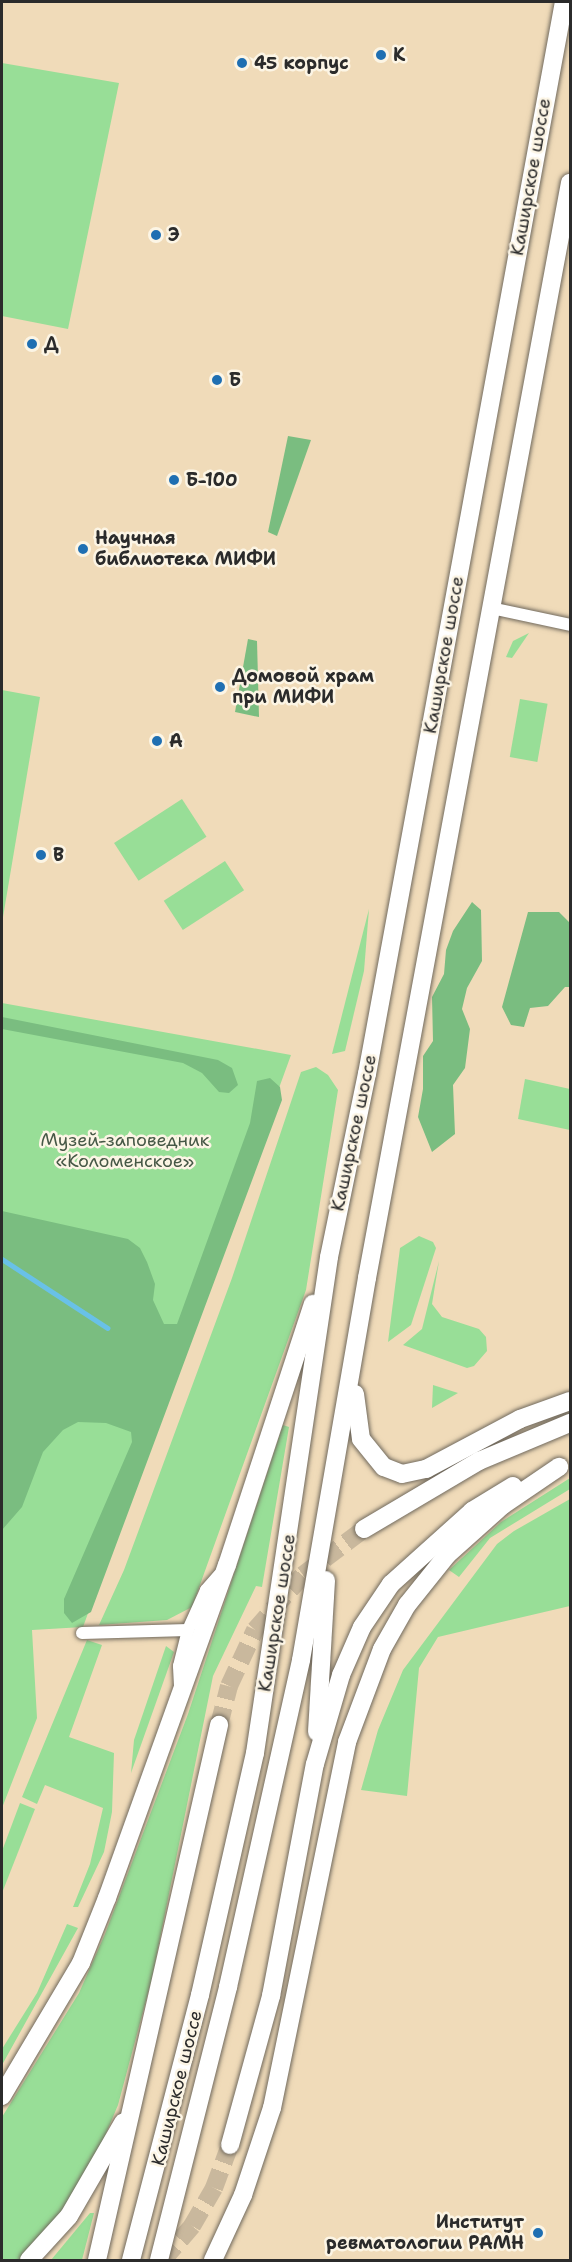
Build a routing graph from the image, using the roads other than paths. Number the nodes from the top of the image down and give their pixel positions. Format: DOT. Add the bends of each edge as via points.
graph roads {
  1 [pos="564,2"];
  2 [pos="570,183"];
  3 [pos="491,608"];
  4 [pos="570,625"];
  5 [pos="329,1257"];
  6 [pos="354,1363"];
  7 [pos="570,1401"];
  8 [pos="570,1423"];
  9 [pos="565,1465"];
  10 [pos="329,1512"];
  11 [pos="364,1529"];
  12 [pos="227,1565"];
  13 [pos="188,1630"];
  14 [pos="82,1633"];
  15 [pos="180,1700"];
  16 [pos="219,1725"];
  17 [pos="315,1764"];
  18 [pos="2,2096"];
  19 [pos="135,2100"];
  20 [pos="230,2145"];
  21 [pos="29,2260"];
  22 [pos="97,2260"];
  23 [pos="131,2260"];
  24 [pos="159,2260"];
  25 [pos="213,2260"];
  1 -- 5 [label="main road, Каширское шоссе" via="367,1074"];
  2 -- 3 [label="main road, Каширское шоссе"];
  3 -- 4 [label="street"];
  3 -- 6 [label="main road, Каширское шоссе"];
  5 -- 12 [label="main road"];
  5 -- 23 [label="main road, Каширское шоссе" via="255,1753 200,1995"];
  6 -- 7 [label="main road" via="361,1439 384,1467 402,1474 426,1469 520,1419"];
  6 -- 10 [label="main road, Каширское шоссе"];
  8 -- 11 [label="main road" via="479,1461"];
  9 -- 17 [label="main road" via="508,1488 472,1511 391,1584 362,1627 341,1675"];
  9 -- 25 [label="main road" via="502,1505 447,1555 407,1605 382,1649 347,1742 272,2108 243,2195"];
  10 -- 17 [label="main road"];
  10 -- 24 [label="main road, Каширское шоссе" via="301,1660 228,1987"];
  12 -- 13 [label="street" via="206,1590"];
  12 -- 15 [label="main road"];
  13 -- 14 [label="street"];
  13 -- 15 [label="street" via="179,1665"];
  15 -- 18 [label="main road" via="81,1963"];
  16 -- 19 [label="main road, Каширское шоссе"];
  17 -- 20 [label="main road" via="271,1996"];
  19 -- 21 [label="main road" via="69,2216"];
  19 -- 22 [label="main road, Каширское шоссе"];
}
